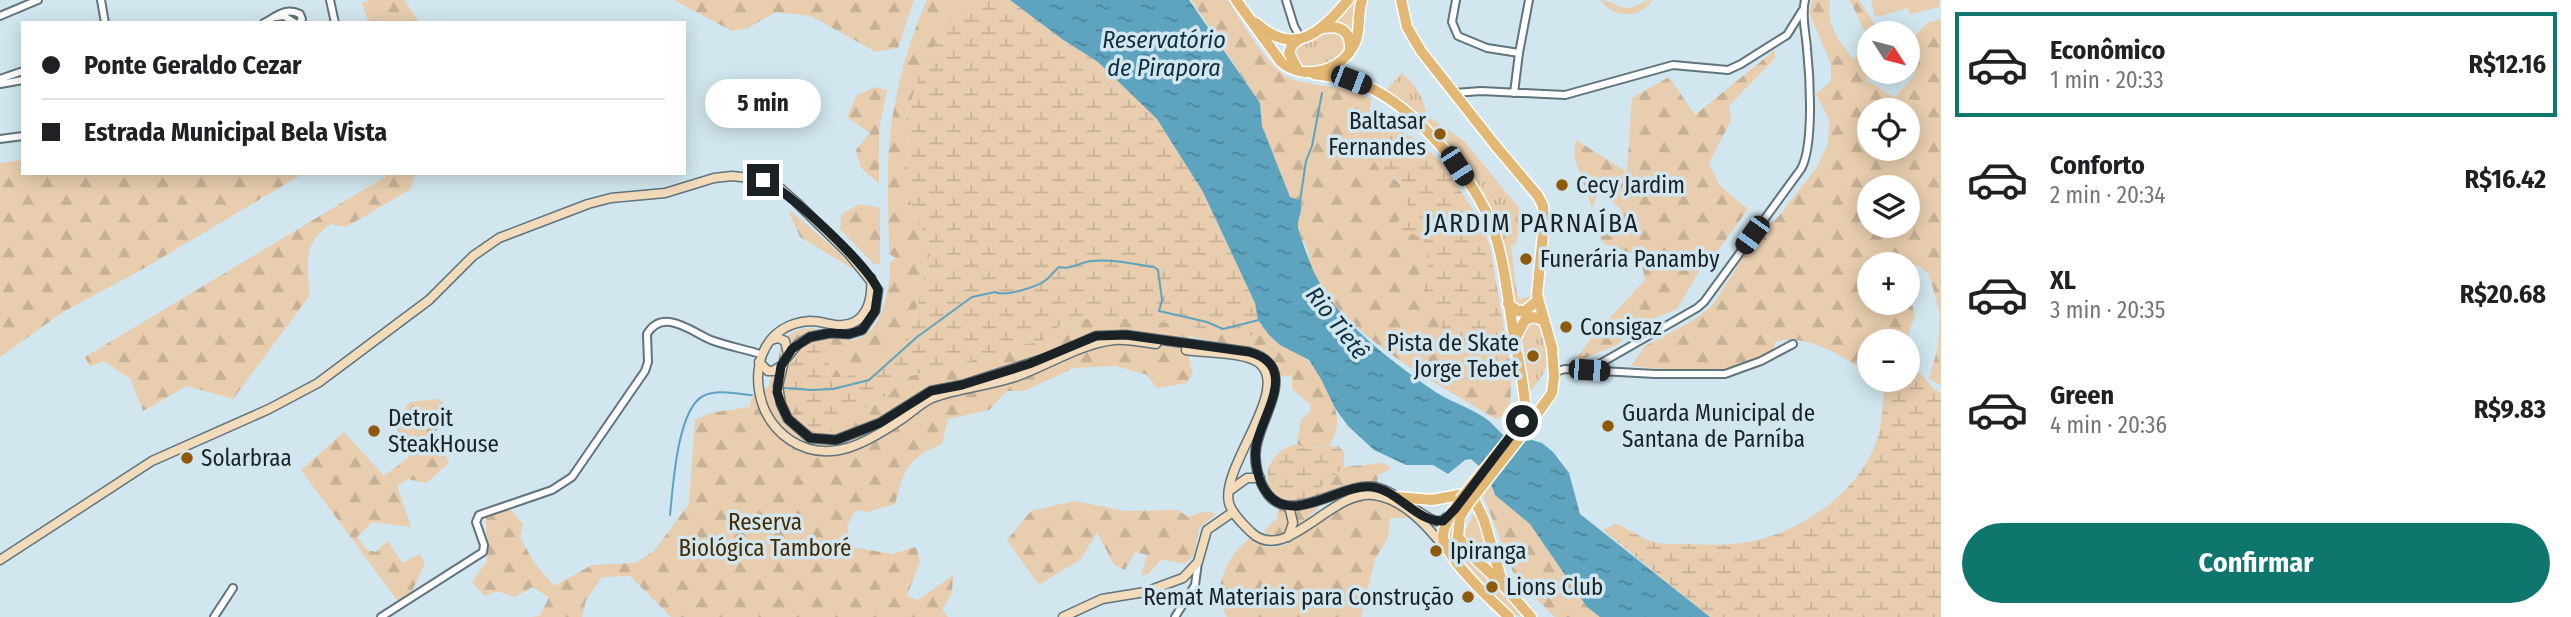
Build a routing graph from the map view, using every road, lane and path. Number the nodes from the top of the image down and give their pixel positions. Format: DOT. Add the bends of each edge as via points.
graph roads {
  1 [pos="38,0"];
  2 [pos="101,0"];
  3 [pos="330,0"];
  4 [pos="1236,0"];
  5 [pos="1286,0"];
  6 [pos="1348,0"];
  7 [pos="1362,0"];
  8 [pos="1401,0"];
  9 [pos="1410,0"];
  10 [pos="1456,0"];
  11 [pos="1530,0"];
  12 [pos="1805,0"];
  13 [pos="1803,10"];
  14 [pos="1246,13"];
  15 [pos="0,16"];
  16 [pos="104,21"];
  17 [pos="267,21"];
  18 [pos="293,21"];
  19 [pos="335,21"];
  20 [pos="1408,27"];
  21 [pos="1323,28"];
  22 [pos="1300,39"];
  23 [pos="1350,50"];
  24 [pos="1519,53"];
  25 [pos="1299,72"];
  26 [pos="1314,74"];
  27 [pos="21,75"];
  28 [pos="0,82"];
  29 [pos="1454,93"];
  30 [pos="1514,93"];
  31 [pos="21,136"];
  32 [pos="0,139"];
  33 [pos="870,278"];
  34 [pos="1538,300"];
  35 [pos="1508,303"];
  36 [pos="1543,320"];
  37 [pos="770,340"];
  38 [pos="1514,340"];
  39 [pos="1793,344"];
  40 [pos="788,355"];
  41 [pos="1554,357"];
  42 [pos="759,358"];
  43 [pos="781,366"];
  44 [pos="1565,369"];
  45 [pos="1589,370"];
  46 [pos="1555,377"];
  47 [pos="1520,432"];
  48 [pos="1260,478"];
  49 [pos="1229,488"];
  50 [pos="1397,497"];
  51 [pos="1461,504"];
  52 [pos="1289,506"];
  53 [pos="1233,512"];
  54 [pos="1288,537"];
  55 [pos="1450,553"];
  56 [pos="0,560"];
  57 [pos="1198,562"];
  58 [pos="1503,585"];
  59 [pos="233,588"];
  60 [pos="397,608"];
  61 [pos="1527,615"];
  62 [pos="214,617"];
  63 [pos="380,617"];
  64 [pos="396,617"];
  65 [pos="1063,617"];
  66 [pos="1175,617"];
  67 [pos="1511,617"];
  1 -- 15 [label="street"];
  2 -- 16 [label="street"];
  3 -- 19 [label="street"];
  4 -- 14 [label="main road"];
  5 -- 22 [label="street"];
  6 -- 21 [label="main road"];
  7 -- 23 [label="main road"];
  8 -- 20 [label="main road"];
  9 -- 20 [label="main road"];
  10 -- 24 [label="street" via="1452,22 1458,36 1487,48"];
  11 -- 24 [label="street"];
  12 -- 13 [label="street"];
  13 -- 30 [label="street" via="1787,35 1728,70 1673,65 1578,93"];
  13 -- 45 [label="street" via="1809,149 1801,169 1704,302"];
  14 -- 22 [label="main road" via="1268,32"];
  14 -- 25 [label="main road" via="1276,57"];
  17 -- 18 [label="street" via="284,16"];
  20 -- 29 [label="main road"];
  21 -- 22 [label="main road"];
  21 -- 23 [label="main road" via="1345,30"];
  22 -- 25 [label="main road" via="1289,53"];
  23 -- 26 [label="main road" via="1336,64"];
  24 -- 30 [label="street"];
  25 -- 26 [label="main road"];
  26 -- 35 [label="main road" via="1351,80 1378,92 1424,129 1457,166 1494,231"];
  27 -- 28 [label="street"];
  29 -- 30 [label="street"];
  29 -- 34 [label="main road" via="1541,201 1544,223"];
  31 -- 32 [label="street"];
  33 -- 37 [label="main road" via="868,308 854,323 839,326 808,321 788,327"];
  33 -- 40 [label="main road" via="879,296 872,318 862,330 810,337"];
  33 -- 56 [label="main road" via="785,192 760,179 714,178 665,193 587,204 499,238 429,300 318,383 152,461"];
  34 -- 35 [label="main road" via="1525,311"];
  34 -- 36 [label="main road"];
  35 -- 38 [label="main road"];
  36 -- 38 [label="main road" via="1525,320"];
  36 -- 41 [label="main road"];
  37 -- 40 [label="main road" via="785,341"];
  37 -- 42 [label="main road"];
  38 -- 47 [label="main road" via="1525,409"];
  39 -- 45 [label="street" via="1725,374"];
  40 -- 43 [label="main road"];
  41 -- 44 [label="street"];
  41 -- 46 [label="main road"];
  42 -- 43 [label="main road" via="768,371"];
  42 -- 49 [label="main road" via="761,401 778,429 810,450 832,451 856,447 932,398 1013,378 1088,345 1128,340 1243,358 1263,368 1267,395"];
  42 -- 60 [label="street" via="681,325 656,324 647,334 645,371 577,471 552,490 479,515 475,522 483,552"];
  43 -- 48 [label="main road" via="777,392 784,412 804,435 836,440 880,423 931,391 1023,366 1096,336 1126,335 1249,352 1270,364 1276,389 1256,446"];
  44 -- 45 [label="street"];
  44 -- 46 [label="street"];
  46 -- 47 [label="main road" via="1552,393"];
  47 -- 51 [label="main road, bridge"];
  48 -- 49 [label="main road" via="1247,478"];
  48 -- 52 [label="main road" via="1267,494"];
  49 -- 53 [label="main road"];
  50 -- 51 [label="main road" via="1435,521 1443,521"];
  50 -- 52 [label="main road" via="1363,486"];
  50 -- 58 [label="main road" via="1432,500 1464,494 1474,499"];
  51 -- 55 [label="main road" via="1443,533"];
  51 -- 58 [label="main road" via="1458,537"];
  52 -- 54 [label="main road" via="1293,523"];
  53 -- 54 [label="main road" via="1263,541"];
  53 -- 57 [label="main road" via="1207,530"];
  54 -- 55 [label="main road" via="1340,502 1370,494 1411,513"];
  55 -- 67 [label="main road"];
  57 -- 65 [label="main road" via="1174,583 1102,599"];
  57 -- 66 [label="street" via="1195,585"];
  58 -- 61 [label="main road"];
  59 -- 62 [label="street"];
  60 -- 63 [label="street"];
  60 -- 64 [label="street"];
}
